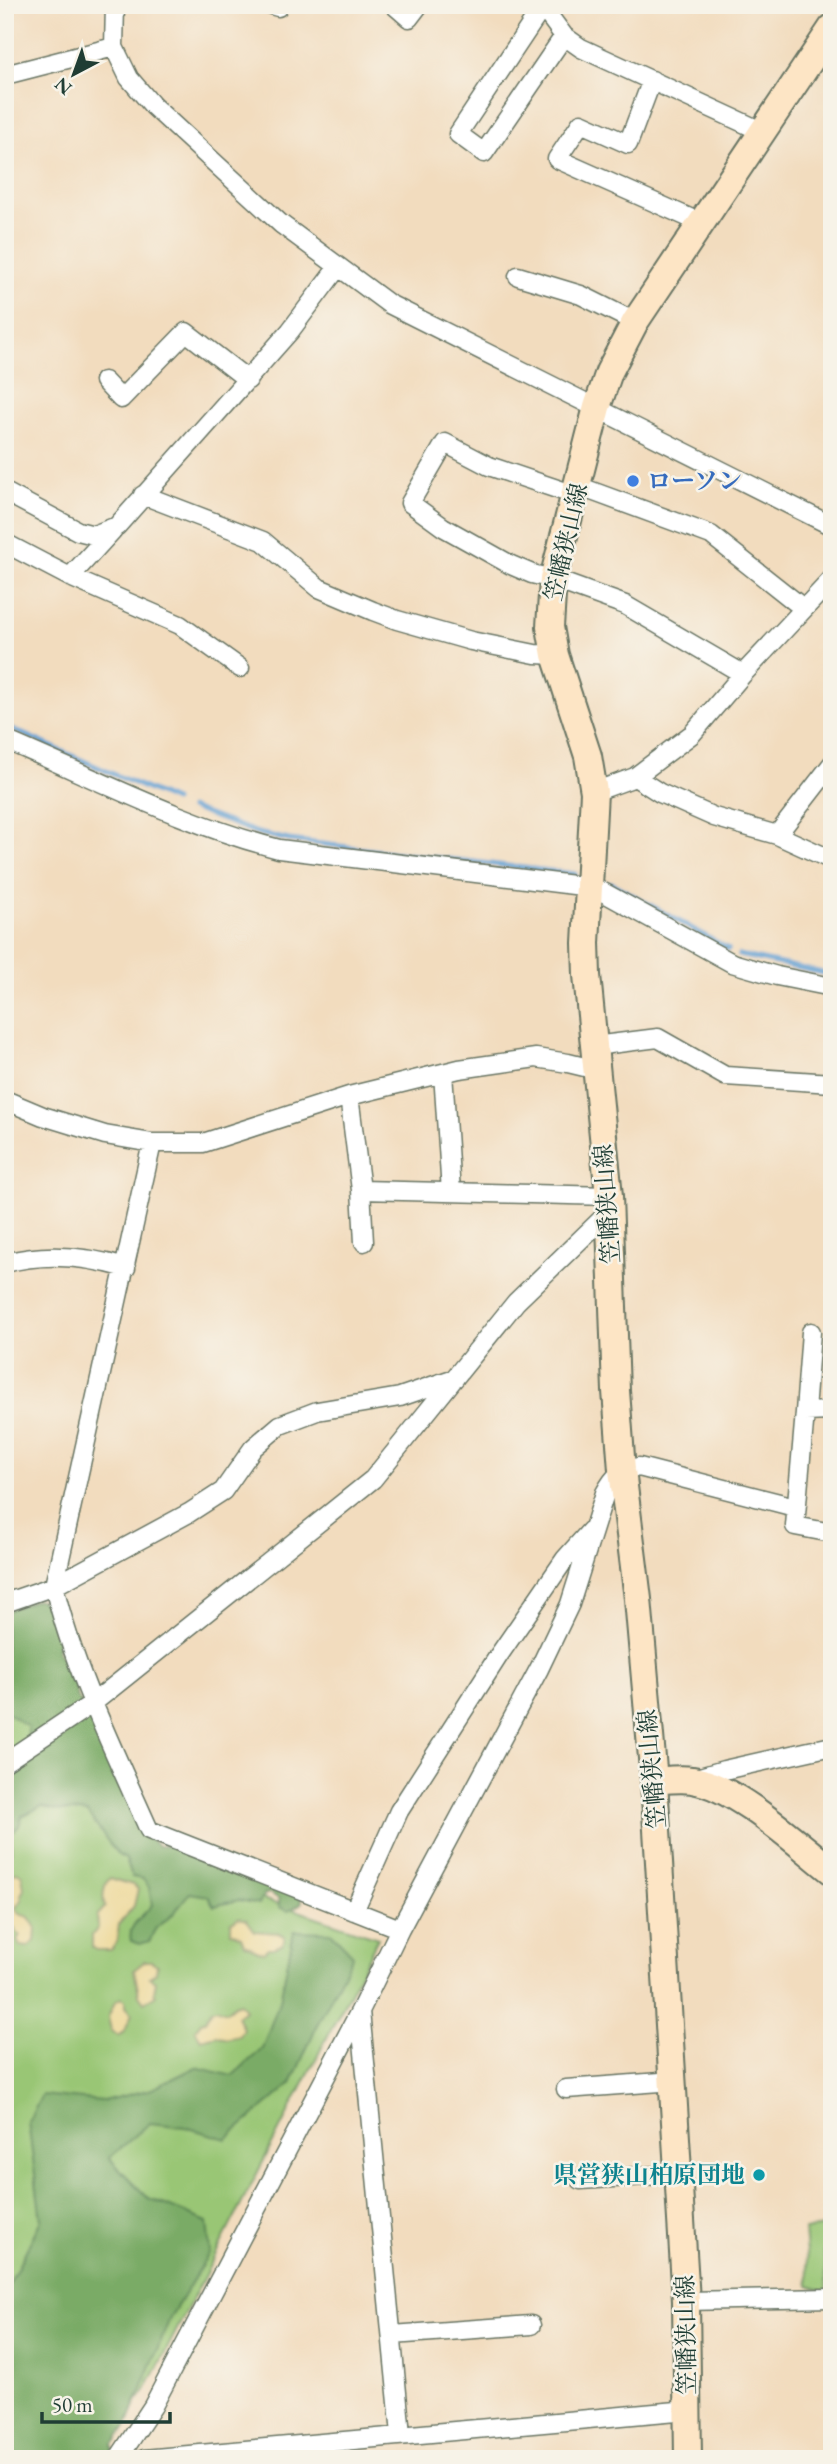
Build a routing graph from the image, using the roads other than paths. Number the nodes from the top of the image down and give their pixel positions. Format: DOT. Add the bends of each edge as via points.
graph roads {
  1 [pos="115,5"];
  2 [pos="271,5"];
  3 [pos="278,5"];
  4 [pos="394,5"];
  5 [pos="419,5"];
  6 [pos="542,7"];
  7 [pos="832,28"];
  8 [pos="564,36"];
  9 [pos="114,47"];
  10 [pos="5,75"];
  11 [pos="652,80"];
  12 [pos="761,131"];
  13 [pos="701,223"];
  14 [pos="338,267"];
  15 [pos="518,276"];
  16 [pos="635,322"];
  17 [pos="248,380"];
  18 [pos="104,381"];
  19 [pos="597,407"];
  20 [pos="577,490"];
  21 [pos="5,492"];
  22 [pos="143,495"];
  23 [pos="117,526"];
  24 [pos="832,526"];
  25 [pos="5,543"];
  26 [pos="71,577"];
  27 [pos="553,579"];
  28 [pos="832,579"];
  29 [pos="803,608"];
  30 [pos="555,655"];
  31 [pos="240,668"];
  32 [pos="743,674"];
  33 [pos="5,740"];
  34 [pos="832,765"];
  35 [pos="635,777"];
  36 [pos="594,792"];
  37 [pos="777,835"];
  38 [pos="832,860"];
  39 [pos="590,887"];
  40 [pos="832,987"];
  41 [pos="595,1058"];
  42 [pos="443,1073"];
  43 [pos="832,1083"];
  44 [pos="349,1096"];
  45 [pos="5,1100"];
  46 [pos="152,1143"];
  47 [pos="361,1190"];
  48 [pos="451,1192"];
  49 [pos="609,1204"];
  50 [pos="364,1242"];
  51 [pos="5,1263"];
  52 [pos="126,1268"];
  53 [pos="811,1332"];
  54 [pos="456,1378"];
  55 [pos="832,1411"];
  56 [pos="806,1412"];
  57 [pos="622,1470"];
  58 [pos="795,1507"];
  59 [pos="596,1525"];
  60 [pos="832,1533"];
  61 [pos="54,1586"];
  62 [pos="5,1603"];
  63 [pos="93,1703"];
  64 [pos="832,1746"];
  65 [pos="5,1762"];
  66 [pos="693,1779"];
  67 [pos="654,1781"];
  68 [pos="832,1871"];
  69 [pos="354,1911"];
  70 [pos="400,1929"];
  71 [pos="360,2011"];
  72 [pos="674,2081"];
  73 [pos="566,2089"];
  74 [pos="679,2174"];
  75 [pos="580,2180"];
  76 [pos="832,2298"];
  77 [pos="687,2301"];
  78 [pos="531,2325"];
  79 [pos="392,2335"];
  80 [pos="688,2410"];
  81 [pos="401,2434"];
  82 [pos="278,2452"];
  83 [pos="118,2459"];
  84 [pos="144,2459"];
  85 [pos="688,2459"];
  1 -- 9 [label="street"];
  2 -- 3 [label="street"];
  4 -- 5 [label="street" via="409,18"];
  6 -- 8 [label="street"];
  6 -- 8 [label="street" via="458,134 484,153"];
  7 -- 12 [label="main road, 笠幡狭山線"];
  8 -- 11 [label="street"];
  9 -- 10 [label="street"];
  9 -- 14 [label="street" via="130,78 153,106 281,224"];
  11 -- 12 [label="street"];
  11 -- 13 [label="street" via="628,144 581,123 557,159"];
  12 -- 13 [label="main road, 笠幡狭山線"];
  13 -- 16 [label="main road, 笠幡狭山線"];
  14 -- 17 [label="street"];
  14 -- 19 [label="street" via="389,304"];
  15 -- 16 [label="street" via="581,295"];
  16 -- 19 [label="main road, 笠幡狭山線"];
  17 -- 18 [label="street" via="186,332 121,398"];
  17 -- 22 [label="street"];
  19 -- 20 [label="main road, 笠幡狭山線"];
  19 -- 24 [label="street"];
  20 -- 27 [label="main road, 笠幡狭山線"];
  20 -- 27 [label="street" via="489,466 445,443 410,503 511,565"];
  20 -- 29 [label="street" via="711,535"];
  21 -- 23 [label="street" via="78,531 94,535"];
  22 -- 23 [label="street"];
  22 -- 30 [label="street" via="263,541 319,588 385,615 471,641"];
  23 -- 26 [label="street"];
  25 -- 26 [label="street"];
  26 -- 31 [label="street" via="180,625"];
  27 -- 30 [label="main road, 笠幡狭山線" via="550,627"];
  27 -- 32 [label="street" via="625,605"];
  28 -- 29 [label="street"];
  29 -- 32 [label="street"];
  30 -- 36 [label="main road, 笠幡狭山線" via="588,756"];
  32 -- 35 [label="street" via="692,734"];
  33 -- 39 [label="street" via="250,842"];
  34 -- 37 [label="street"];
  35 -- 36 [label="street"];
  35 -- 37 [label="street" via="714,817"];
  36 -- 39 [label="main road, 笠幡狭山線"];
  37 -- 38 [label="street"];
  39 -- 40 [label="street" via="732,962"];
  39 -- 41 [label="main road, 笠幡狭山線" via="586,943"];
  41 -- 42 [label="street" via="568,1063 536,1058"];
  41 -- 43 [label="street" via="658,1038 725,1076"];
  41 -- 49 [label="main road, 笠幡狭山線"];
  42 -- 44 [label="street"];
  42 -- 48 [label="street"];
  44 -- 46 [label="street" via="204,1143"];
  44 -- 47 [label="street"];
  45 -- 46 [label="street" via="104,1135"];
  46 -- 52 [label="street"];
  47 -- 48 [label="street"];
  47 -- 50 [label="street"];
  48 -- 49 [label="street"];
  49 -- 54 [label="street" via="516,1302"];
  49 -- 57 [label="main road, 笠幡狭山線"];
  51 -- 52 [label="street" via="76,1256"];
  52 -- 61 [label="street"];
  53 -- 56 [label="street"];
  54 -- 61 [label="street" via="400,1396 317,1411 280,1425 253,1448 223,1491"];
  54 -- 63 [label="street" via="373,1479"];
  55 -- 56 [label="street"];
  56 -- 58 [label="street"];
  57 -- 58 [label="street" via="639,1467"];
  57 -- 59 [label="street" via="605,1493"];
  57 -- 67 [label="main road, 笠幡狭山線"];
  58 -- 60 [label="street" via="795,1526"];
  59 -- 69 [label="street" via="565,1559 399,1811"];
  59 -- 70 [label="street" via="570,1604 539,1669"];
  61 -- 62 [label="street"];
  61 -- 63 [label="street"];
  63 -- 65 [label="street"];
  63 -- 69 [label="street" via="149,1830"];
  64 -- 66 [label="street"];
  66 -- 67 [label="main road"];
  66 -- 68 [label="main road" via="746,1804"];
  67 -- 72 [label="main road, 笠幡狭山線"];
  69 -- 70 [label="street"];
  70 -- 71 [label="street"];
  71 -- 79 [label="street"];
  71 -- 83 [label="street" via="153,2406"];
  72 -- 73 [label="street"];
  72 -- 74 [label="main road, 笠幡狭山線"];
  74 -- 75 [label="street"];
  74 -- 77 [label="main road, 笠幡狭山線"];
  76 -- 77 [label="street"];
  77 -- 80 [label="main road, 笠幡狭山線"];
  78 -- 79 [label="street"];
  79 -- 81 [label="street"];
  80 -- 81 [label="street"];
  80 -- 85 [label="main road, 笠幡狭山線"];
  81 -- 82 [label="street"];
  82 -- 84 [label="street"];
}
